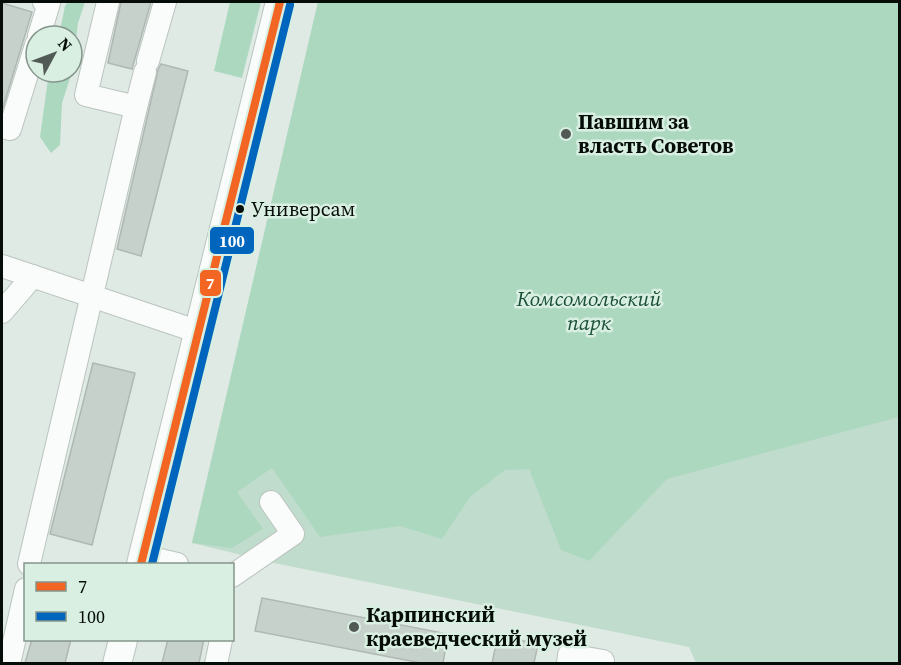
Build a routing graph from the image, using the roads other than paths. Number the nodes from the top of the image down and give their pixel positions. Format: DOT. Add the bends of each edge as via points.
graph roads {
  1 [pos="44,2"];
  2 [pos="108,2"];
  3 [pos="165,2"];
  4 [pos="280,2"];
  5 [pos="43,24"];
  6 [pos="24,82"];
  7 [pos="136,106"];
  8 [pos="2,127"];
  9 [pos="2,266"];
  10 [pos="33,276"];
  11 [pos="91,296"];
  12 [pos="2,312"];
  13 [pos="199,332"];
  14 [pos="271,502"];
  15 [pos="142,560"];
  16 [pos="29,563"];
  17 [pos="168,563"];
  18 [pos="234,575"];
  19 [pos="24,601"];
  20 [pos="122,641"];
  21 [pos="220,641"];
  22 [pos="9,663"];
  23 [pos="117,663"];
  24 [pos="216,663"];
  25 [pos="568,663"];
  26 [pos="602,663"];
  1 -- 5 [label="street" via="49,3"];
  2 -- 7 [label="street" via="86,95"];
  3 -- 7 [label="street"];
  4 -- 13 [label="main road"];
  6 -- 8 [label="street" via="9,129"];
  7 -- 11 [label="street"];
  9 -- 10 [label="street"];
  10 -- 11 [label="street"];
  10 -- 12 [label="street"];
  11 -- 13 [label="street"];
  11 -- 16 [label="street"];
  13 -- 15 [label="main road"];
  14 -- 18 [label="street" via="293,534"];
  15 -- 17 [label="street"];
  19 -- 22 [label="street"];
  20 -- 23 [label="main road"];
  21 -- 24 [label="street"];
  25 -- 26 [label="street" via="569,655"];
}
